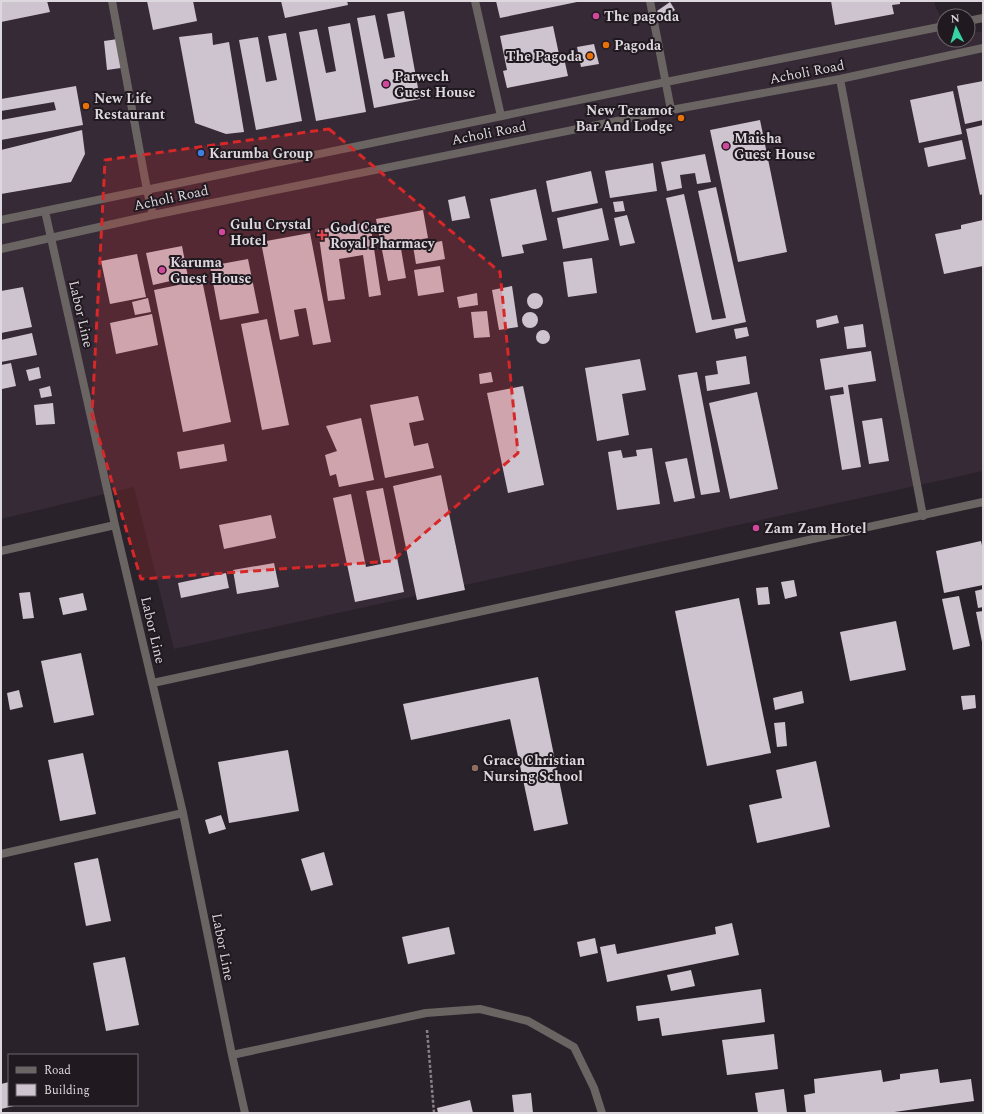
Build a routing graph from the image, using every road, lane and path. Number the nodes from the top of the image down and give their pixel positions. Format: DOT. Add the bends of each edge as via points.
graph roads {
  1 [pos="112,1"];
  2 [pos="475,1"];
  3 [pos="650,1"];
  4 [pos="936,28"];
  5 [pos="983,48"];
  6 [pos="840,79"];
  7 [pos="666,82"];
  8 [pos="671,110"];
  9 [pos="501,116"];
  10 [pos="147,190"];
  11 [pos="45,211"];
  12 [pos="153,215"];
  13 [pos="1,220"];
  14 [pos="51,239"];
  15 [pos="1,249"];
  16 [pos="983,502"];
  17 [pos="923,516"];
  18 [pos="115,525"];
  19 [pos="1,551"];
  20 [pos="152,683"];
  21 [pos="183,813"];
  22 [pos="1,854"];
  23 [pos="426,1013"];
  24 [pos="232,1055"];
  25 [pos="246,1113"];
  26 [pos="434,1113"];
  27 [pos="602,1113"];
  1 -- 10 [label="street"];
  2 -- 9 [label="street"];
  3 -- 7 [label="street"];
  4 -- 7 [label="street, Acholi Road"];
  5 -- 6 [label="street, Acholi Road"];
  6 -- 8 [label="street, Acholi Road"];
  6 -- 17 [label="street"];
  7 -- 8 [label="street"];
  7 -- 9 [label="street, Acholi Road"];
  8 -- 12 [label="street, Acholi Road"];
  9 -- 10 [label="street, Acholi Road"];
  10 -- 11 [label="street, Acholi Road"];
  10 -- 12 [label="street"];
  11 -- 13 [label="street, Acholi Road"];
  11 -- 14 [label="street, Labor Line"];
  12 -- 14 [label="street, Acholi Road"];
  14 -- 15 [label="street, Acholi Road"];
  14 -- 18 [label="street, Labor Line"];
  16 -- 17 [label="street"];
  17 -- 20 [label="street"];
  18 -- 19 [label="street"];
  18 -- 20 [label="street, Labor Line"];
  20 -- 21 [label="street, Labor Line"];
  21 -- 22 [label="street"];
  21 -- 24 [label="street, Labor Line"];
  23 -- 24 [label="street"];
  23 -- 26 [label="path"];
  23 -- 27 [label="street" via="480,1009 528,1021 574,1047 594,1088"];
  24 -- 25 [label="street, Labor Line"];
}
